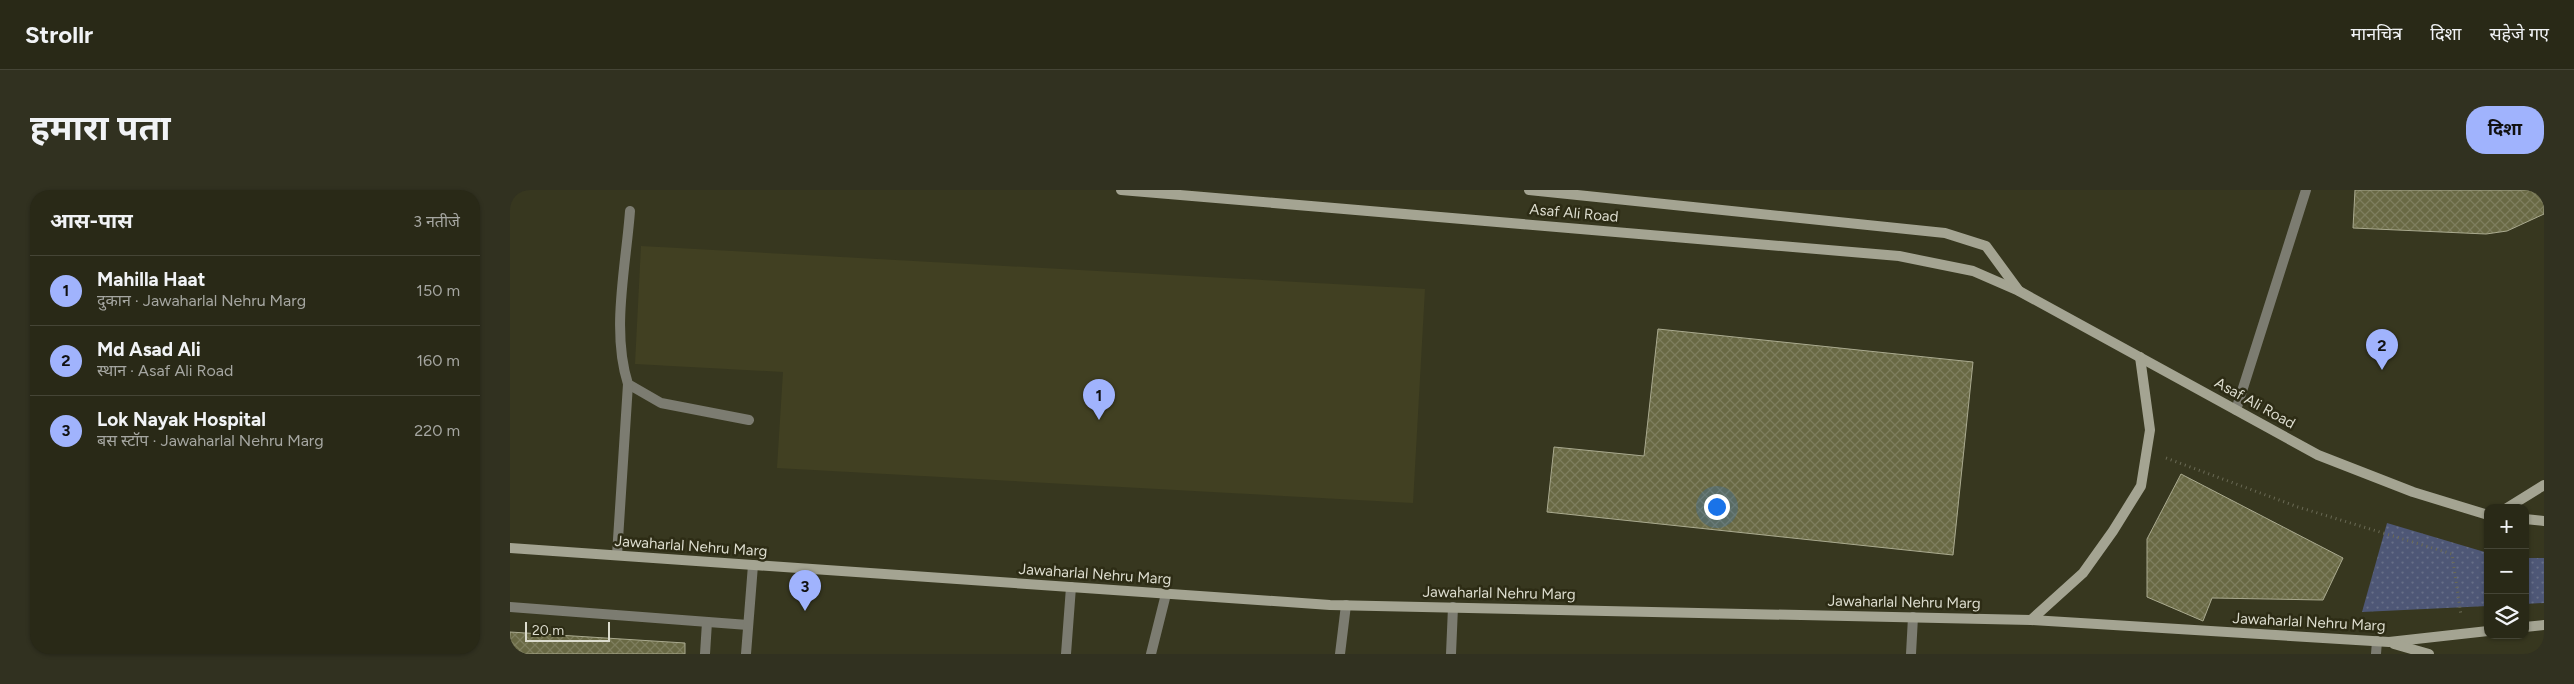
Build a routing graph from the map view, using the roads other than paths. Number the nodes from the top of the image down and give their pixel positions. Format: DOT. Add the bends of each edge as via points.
graph roads {
  1 [pos="1121,190"];
  2 [pos="1529,190"];
  3 [pos="2306,190"];
  4 [pos="630,211"];
  5 [pos="2019,291"];
  6 [pos="2140,357"];
  7 [pos="628,384"];
  8 [pos="2236,410"];
  9 [pos="749,420"];
  10 [pos="2544,485"];
  11 [pos="2513,504"];
  12 [pos="2484,514"];
  13 [pos="2529,519"];
  14 [pos="2544,521"];
  15 [pos="510,548"];
  16 [pos="617,555"];
  17 [pos="753,566"];
  18 [pos="1071,587"];
  19 [pos="1166,594"];
  20 [pos="1346,605"];
  21 [pos="510,607"];
  22 [pos="1453,608"];
  23 [pos="1912,617"];
  24 [pos="2031,620"];
  25 [pos="707,622"];
  26 [pos="748,625"];
  27 [pos="2544,625"];
  28 [pos="2529,627"];
  29 [pos="2484,632"];
  30 [pos="2377,642"];
  31 [pos="2389,642"];
  32 [pos="705,654"];
  33 [pos="746,654"];
  34 [pos="1066,654"];
  35 [pos="1151,654"];
  36 [pos="1340,654"];
  37 [pos="1450,654"];
  38 [pos="1911,654"];
  39 [pos="2376,654"];
  40 [pos="2429,654"];
  1 -- 5 [label="main road, Asaf Ali Road" via="1899,256 1973,271"];
  2 -- 5 [label="main road, Asaf Ali Road" via="1945,233 1986,246"];
  3 -- 8 [label="street"];
  4 -- 7 [label="street" via="621,318 622,366"];
  5 -- 6 [label="main road, Asaf Ali Road"];
  6 -- 8 [label="main road, Asaf Ali Road"];
  6 -- 24 [label="main road" via="2150,430 2141,486 2113,532 2083,572"];
  7 -- 9 [label="street" via="661,403"];
  7 -- 16 [label="street"];
  8 -- 12 [label="main road, Asaf Ali Road" via="2318,455 2412,492"];
  10 -- 11 [label="main road"];
  13 -- 14 [label="main road"];
  15 -- 16 [label="main road, Jawaharlal Nehru Marg"];
  16 -- 17 [label="main road, Jawaharlal Nehru Marg"];
  17 -- 18 [label="main road, Jawaharlal Nehru Marg"];
  17 -- 26 [label="street"];
  18 -- 19 [label="main road, Jawaharlal Nehru Marg"];
  18 -- 34 [label="street"];
  19 -- 20 [label="main road, Jawaharlal Nehru Marg"];
  19 -- 35 [label="street"];
  20 -- 22 [label="main road, Jawaharlal Nehru Marg"];
  20 -- 36 [label="street"];
  21 -- 25 [label="street"];
  22 -- 23 [label="main road, Jawaharlal Nehru Marg"];
  22 -- 37 [label="street"];
  23 -- 24 [label="main road, Jawaharlal Nehru Marg"];
  23 -- 38 [label="street"];
  24 -- 30 [label="main road, Jawaharlal Nehru Marg"];
  25 -- 26 [label="street"];
  25 -- 32 [label="street"];
  26 -- 33 [label="street"];
  27 -- 28 [label="main road"];
  29 -- 31 [label="main road, Jawaharlal Nehru Marg"];
  30 -- 31 [label="main road, Jawaharlal Nehru Marg"];
  30 -- 39 [label="street"];
  31 -- 40 [label="main road"];
}
